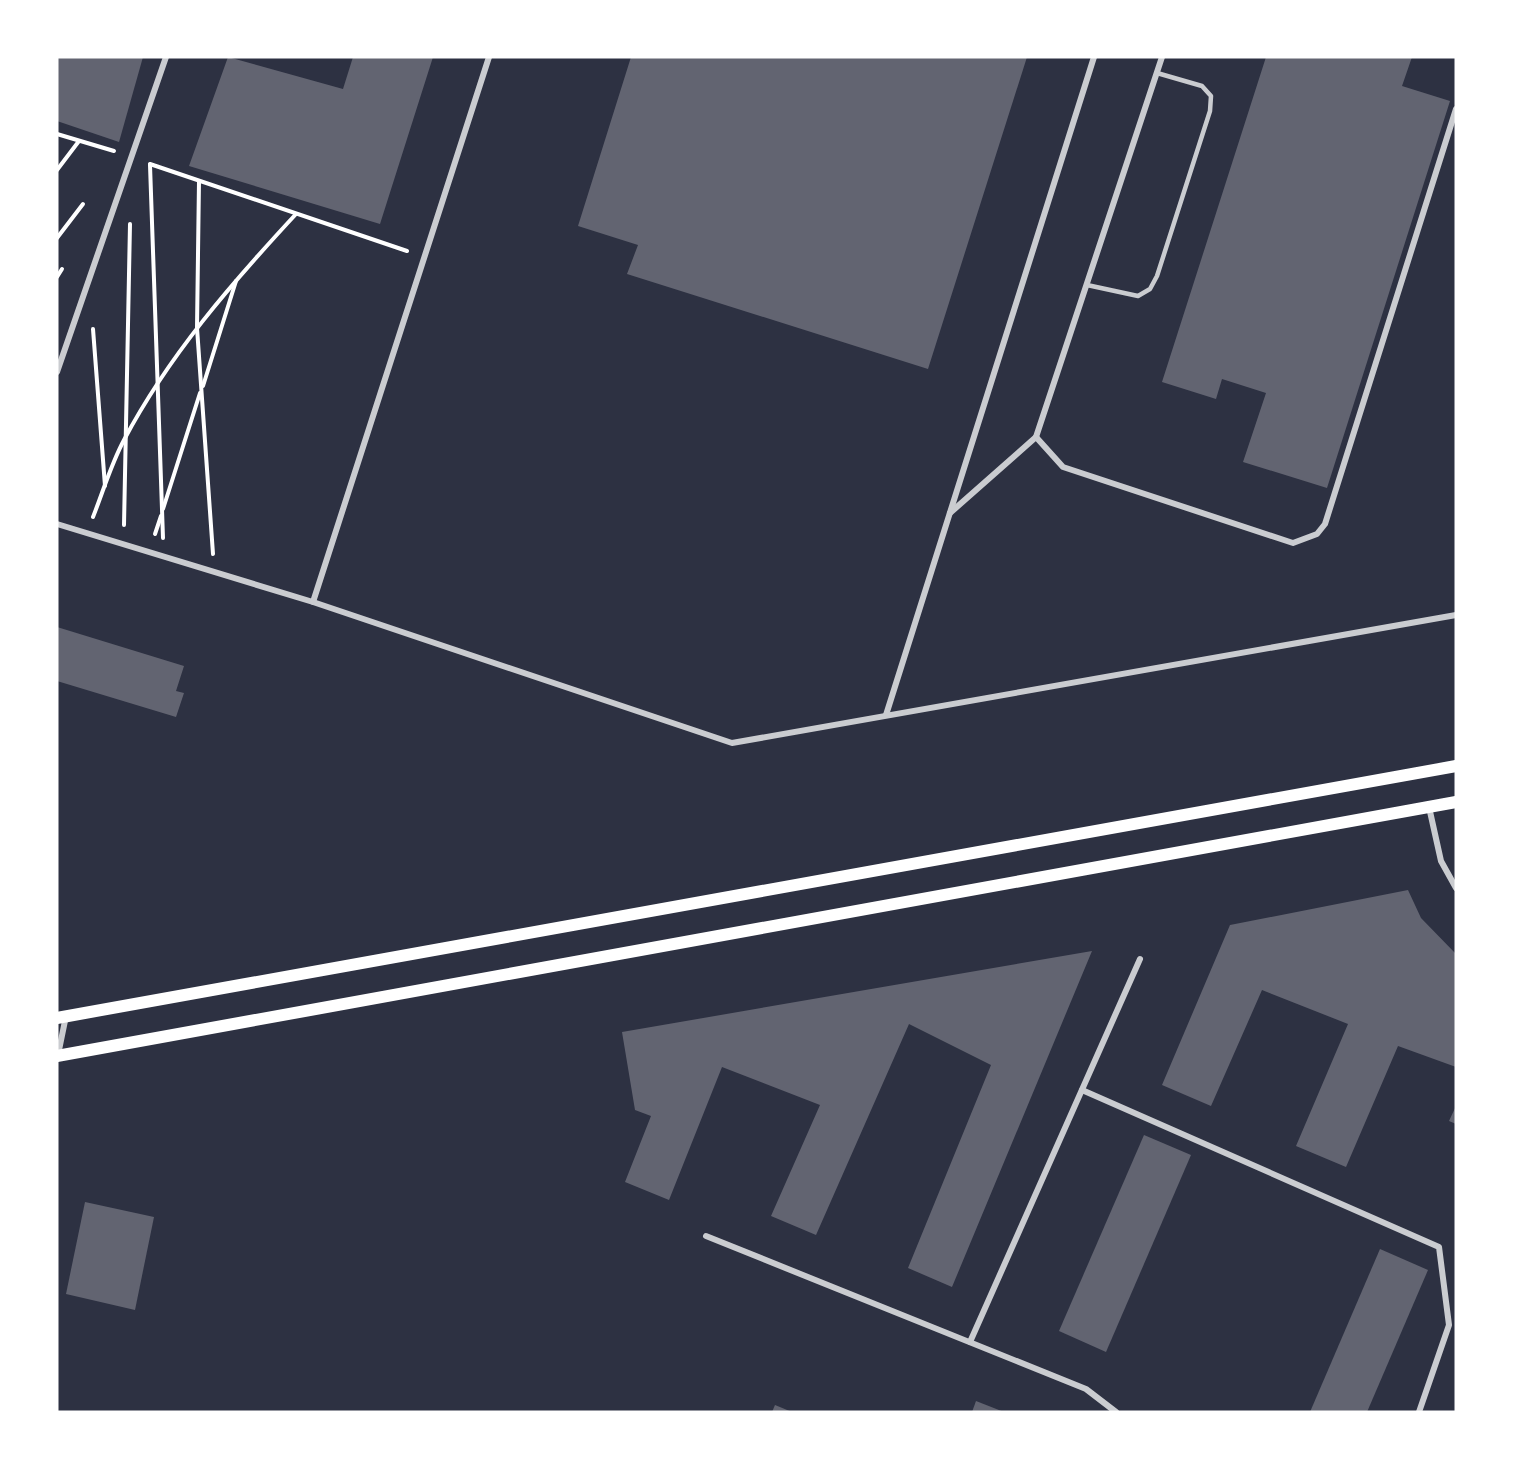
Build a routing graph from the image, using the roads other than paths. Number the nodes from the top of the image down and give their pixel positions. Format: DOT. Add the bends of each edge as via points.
graph roads {
  1 [pos="166,57"];
  2 [pos="489,57"];
  3 [pos="1094,57"];
  4 [pos="1162,57"];
  5 [pos="1157,73"];
  6 [pos="1456,109"];
  7 [pos="1087,285"];
  8 [pos="57,372"];
  9 [pos="1036,437"];
  10 [pos="950,513"];
  11 [pos="57,524"];
  12 [pos="313,602"];
  13 [pos="1456,615"];
  14 [pos="886,716"];
  15 [pos="1456,766"];
  16 [pos="1456,802"];
  17 [pos="1429,807"];
  18 [pos="1456,888"];
  19 [pos="1140,959"];
  20 [pos="62,1017"];
  21 [pos="57,1058"];
  22 [pos="1082,1090"];
  23 [pos="706,1236"];
  24 [pos="1452,1326"];
  25 [pos="970,1342"];
  26 [pos="1116,1412"];
  27 [pos="1419,1412"];
  1 -- 8 [label="street"];
  2 -- 12 [label="street"];
  3 -- 10 [label="street"];
  4 -- 5 [label="street"];
  5 -- 7 [label="street"];
  5 -- 7 [label="lane" via="1202,86 1211,96 1210,111 1157,276 1150,289 1138,296"];
  6 -- 9 [label="street" via="1325,524 1317,534 1293,543 1063,467"];
  7 -- 9 [label="street"];
  9 -- 10 [label="street"];
  10 -- 14 [label="street"];
  11 -- 12 [label="street"];
  12 -- 14 [label="street" via="732,743"];
  13 -- 14 [label="street"];
  15 -- 20 [label="main road"];
  16 -- 17 [label="main road"];
  17 -- 18 [label="street" via="1441,861"];
  17 -- 21 [label="main road"];
  19 -- 22 [label="street"];
  20 -- 21 [label="street"];
  22 -- 24 [label="street" via="1439,1247"];
  22 -- 25 [label="street"];
  23 -- 25 [label="street"];
  24 -- 27 [label="street"];
  25 -- 26 [label="street" via="1086,1389"];
}
